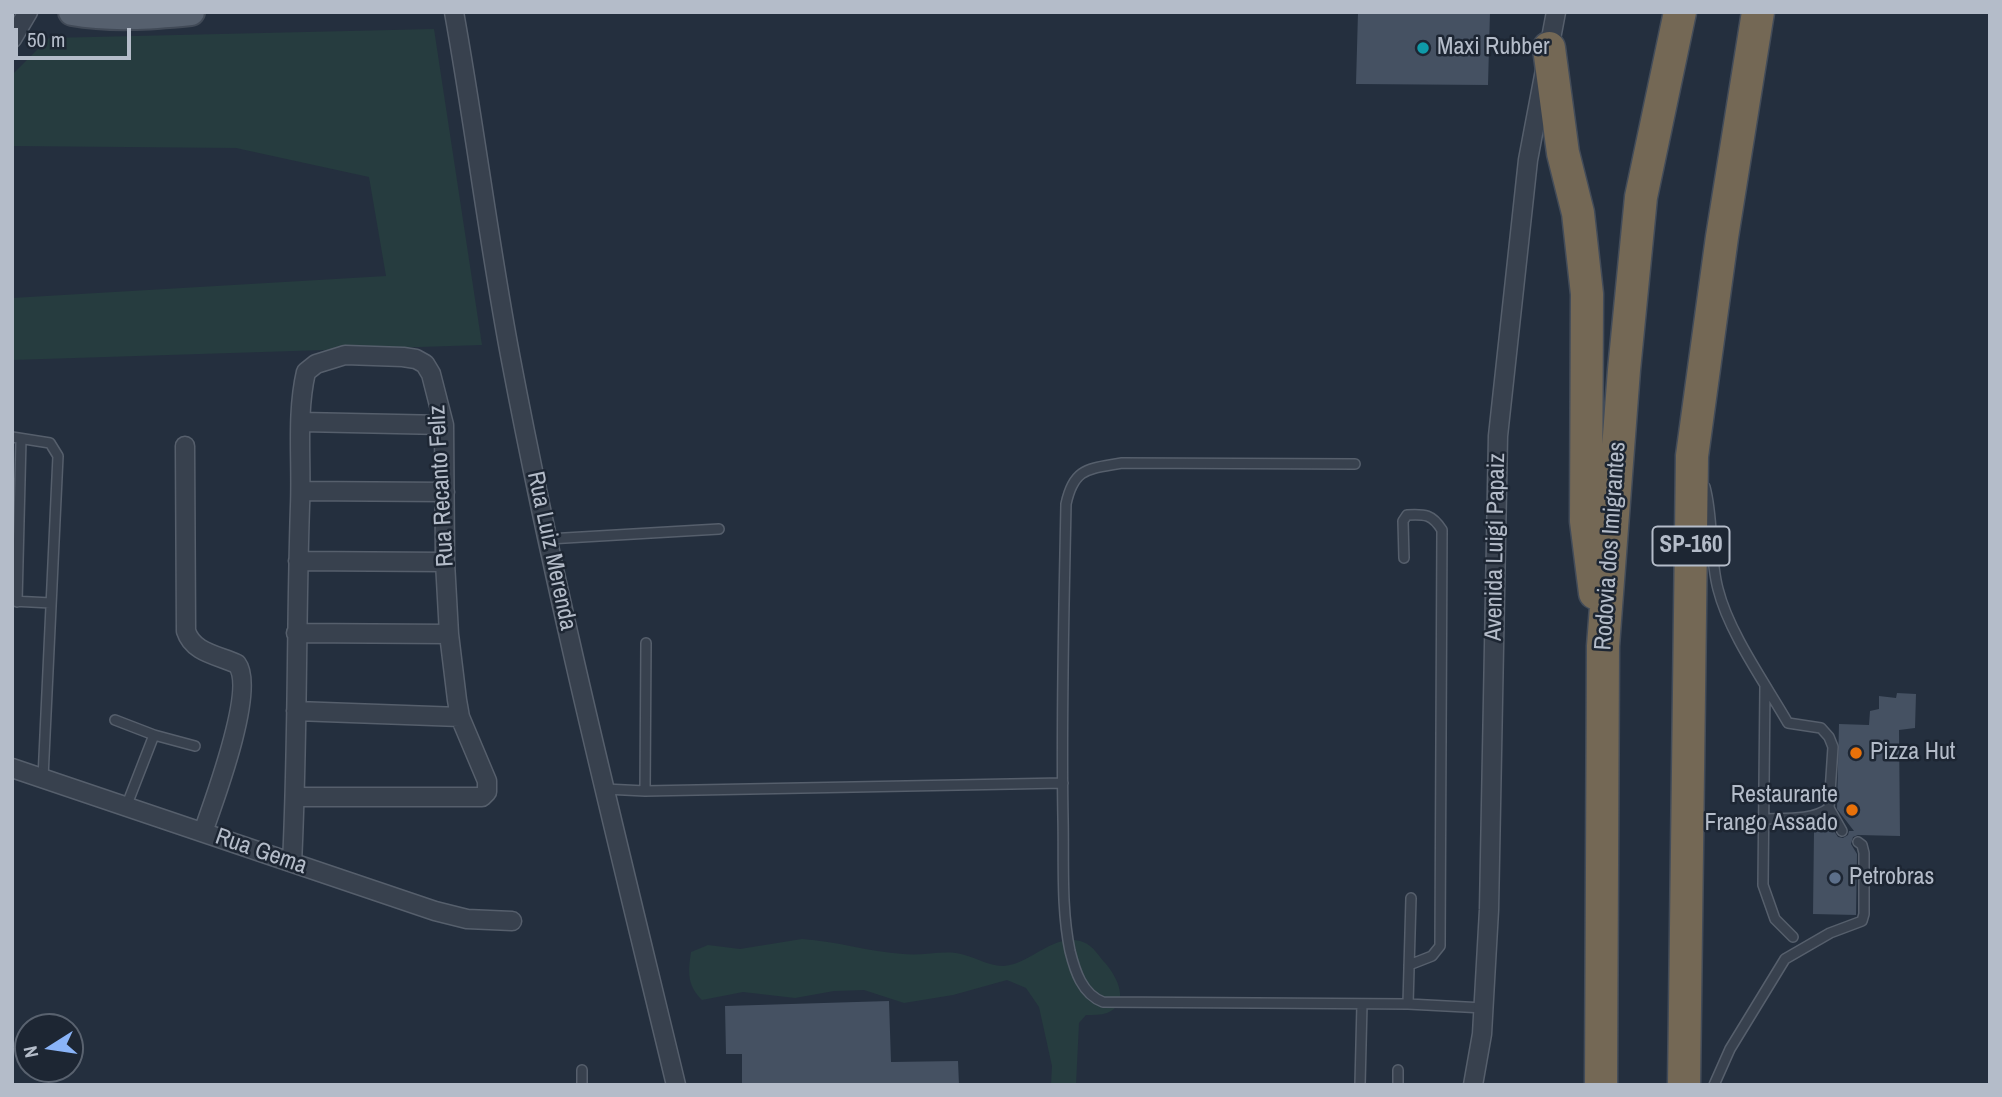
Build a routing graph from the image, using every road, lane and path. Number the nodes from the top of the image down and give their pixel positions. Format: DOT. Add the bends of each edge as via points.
graph roads {
  1 [pos="28,12"];
  2 [pos="72,12"];
  3 [pos="191,12"];
  4 [pos="454,12"];
  5 [pos="1556,12"];
  6 [pos="1680,12"];
  7 [pos="1758,12"];
  8 [pos="12,40"];
  9 [pos="1549,48"];
  10 [pos="302,422"];
  11 [pos="444,425"];
  12 [pos="17,438"];
  13 [pos="185,446"];
  14 [pos="1692,456"];
  15 [pos="1355,464"];
  16 [pos="301,491"];
  17 [pos="445,492"];
  18 [pos="719,529"];
  19 [pos="548,538"];
  20 [pos="1404,558"];
  21 [pos="298,562"];
  22 [pos="445,562"];
  23 [pos="14,602"];
  24 [pos="51,603"];
  25 [pos="296,633"];
  26 [pos="449,634"];
  27 [pos="646,643"];
  28 [pos="1603,646"];
  29 [pos="1765,684"];
  30 [pos="296,711"];
  31 [pos="460,717"];
  32 [pos="116,720"];
  33 [pos="154,735"];
  34 [pos="195,746"];
  35 [pos="12,768"];
  36 [pos="43,779"];
  37 [pos="1063,783"];
  38 [pos="605,789"];
  39 [pos="645,791"];
  40 [pos="295,797"];
  41 [pos="126,807"];
  42 [pos="1829,808"];
  43 [pos="1763,819"];
  44 [pos="1842,831"];
  45 [pos="204,832"];
  46 [pos="1858,842"];
  47 [pos="292,863"];
  48 [pos="1411,898"];
  49 [pos="512,920"];
  50 [pos="1793,937"];
  51 [pos="1409,965"];
  52 [pos="1362,1004"];
  53 [pos="1408,1004"];
  54 [pos="1484,1008"];
  55 [pos="582,1070"];
  56 [pos="1398,1070"];
  57 [pos="582,1085"];
  58 [pos="676,1085"];
  59 [pos="1360,1085"];
  60 [pos="1398,1085"];
  61 [pos="1473,1085"];
  62 [pos="1601,1085"];
  63 [pos="1684,1085"];
  64 [pos="1714,1085"];
  1 -- 8 [label="street"];
  2 -- 3 [label="main road" via="137,18"];
  4 -- 19 [label="street, Rua Luiz Merenda" via="510,359"];
  5 -- 9 [label="street, Avenida Luigi Papaiz"];
  6 -- 28 [label="highway, Rodovia dos Imigrantes" via="1641,197"];
  7 -- 14 [label="highway, SP-160"];
  9 -- 28 [label="highway" via="1584,258 1586,521"];
  9 -- 54 [label="street, Avenida Luigi Papaiz" via="1528,160 1498,436"];
  10 -- 11 [label="street"];
  10 -- 11 [label="street, Rua Recanto Feliz" via="306,372 345,355 403,357 425,364"];
  10 -- 16 [label="street, Rua Recanto Feliz"];
  11 -- 17 [label="street, Rua Recanto Feliz"];
  12 -- 23 [label="lane"];
  12 -- 24 [label="lane" via="50,443 58,456"];
  13 -- 45 [label="street" via="186,631 195,647 237,664 242,675 235,730"];
  14 -- 29 [label="lane" via="1708,499 1713,570 1726,616"];
  14 -- 63 [label="highway, SP-160"];
  15 -- 37 [label="lane" via="1122,463 1079,474 1066,504"];
  16 -- 17 [label="street"];
  16 -- 21 [label="street, Rua Recanto Feliz"];
  17 -- 22 [label="street, Rua Recanto Feliz"];
  18 -- 19 [label="lane"];
  19 -- 38 [label="street, Rua Luiz Merenda"];
  20 -- 51 [label="lane" via="1403,522 1407,516 1422,514 1435,519 1441,530 1440,946 1432,956"];
  21 -- 22 [label="street"];
  21 -- 25 [label="street, Rua Recanto Feliz"];
  22 -- 26 [label="street, Rua Recanto Feliz"];
  23 -- 24 [label="lane"];
  24 -- 36 [label="lane"];
  25 -- 26 [label="street"];
  25 -- 30 [label="street, Rua Recanto Feliz"];
  26 -- 31 [label="street, Rua Recanto Feliz"];
  27 -- 39 [label="lane"];
  28 -- 62 [label="highway, Rodovia dos Imigrantes"];
  29 -- 42 [label="lane" via="1787,723 1821,728 1829,737 1833,747"];
  29 -- 43 [label="lane"];
  30 -- 31 [label="street"];
  30 -- 40 [label="street, Rua Recanto Feliz"];
  31 -- 40 [label="street, Rua Recanto Feliz" via="486,781 487,792 482,797"];
  32 -- 33 [label="lane"];
  33 -- 34 [label="lane"];
  33 -- 41 [label="lane"];
  35 -- 36 [label="street, Rua Gema"];
  36 -- 41 [label="street, Rua Gema"];
  37 -- 39 [label="lane"];
  37 -- 52 [label="lane" via="1065,918 1074,965 1093,998 1103,1002"];
  38 -- 39 [label="lane"];
  38 -- 58 [label="street, Rua Luiz Merenda"];
  40 -- 47 [label="street, Rua Recanto Feliz"];
  41 -- 45 [label="street, Rua Gema"];
  42 -- 43 [label="lane" via="1796,818"];
  42 -- 44 [label="lane"];
  43 -- 50 [label="lane" via="1763,885 1775,919"];
  45 -- 47 [label="street, Rua Gema"];
  46 -- 64 [label="lane" via="1864,853 1862,920 1785,959"];
  47 -- 49 [label="street, Rua Gema" via="467,919"];
  48 -- 51 [label="lane"];
  51 -- 53 [label="lane"];
  52 -- 53 [label="lane"];
  52 -- 59 [label="lane"];
  53 -- 54 [label="lane"];
  54 -- 61 [label="street, Avenida Luigi Papaiz"];
  55 -- 57 [label="lane"];
  56 -- 60 [label="lane"];
}
